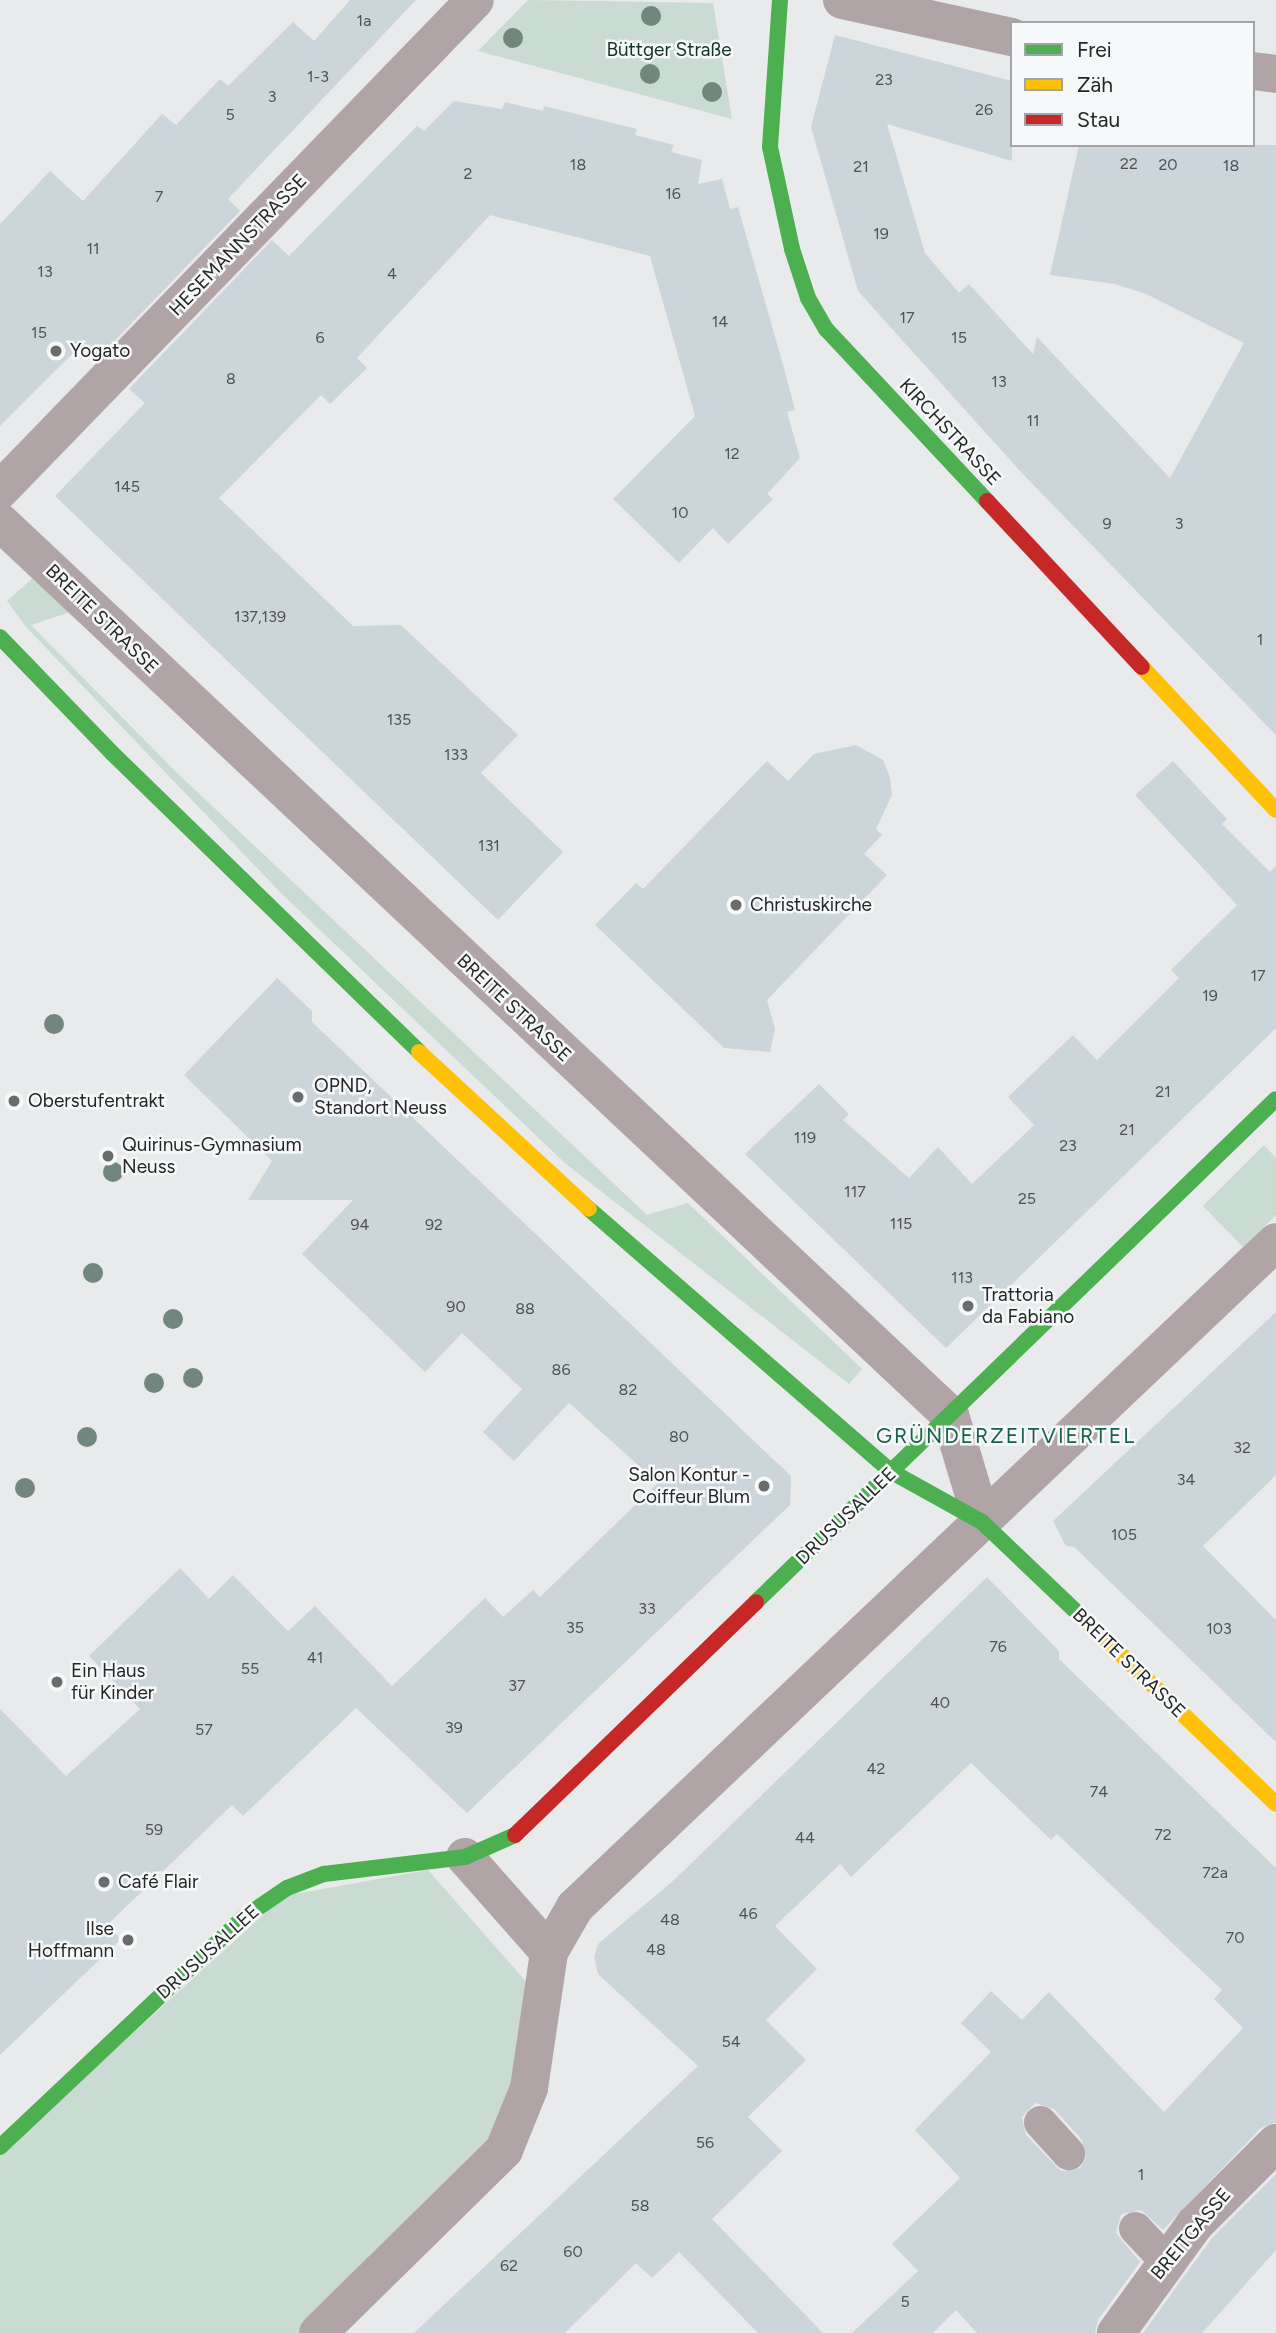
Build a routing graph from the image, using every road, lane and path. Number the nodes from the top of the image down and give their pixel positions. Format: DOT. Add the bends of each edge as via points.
graph roads {
  1 [pos="475,0"];
  2 [pos="780,0"];
  3 [pos="842,0"];
  4 [pos="1010,37"];
  5 [pos="1255,71"];
  6 [pos="1276,74"];
  7 [pos="0,490"];
  8 [pos="0,522"];
  9 [pos="0,637"];
  10 [pos="1276,810"];
  11 [pos="1276,1099"];
  12 [pos="1276,1242"];
  13 [pos="950,1415"];
  14 [pos="892,1472"];
  15 [pos="982,1522"];
  16 [pos="1276,1804"];
  17 [pos="465,1857"];
  18 [pos="549,1952"];
  19 [pos="1040,2122"];
  20 [pos="1276,2143"];
  21 [pos="0,2147"];
  22 [pos="1068,2153"];
  23 [pos="1135,2228"];
  24 [pos="1165,2260"];
  25 [pos="318,2333"];
  26 [pos="1116,2333"];
  1 -- 7 [label="street, HESEMANNSTRASSE"];
  2 -- 10 [label="street, KIRCHSTRASSE" via="770,147 792,249 808,298 826,329"];
  3 -- 4 [label="street"];
  5 -- 6 [label="street"];
  8 -- 13 [label="street, BREITE STRASSE"];
  9 -- 14 [label="street, BREITE STRASSE" via="112,753 528,1157"];
  11 -- 13 [label="street, DRUSUSALLEE"];
  12 -- 15 [label="street"];
  13 -- 14 [label="street, DRUSUSALLEE"];
  13 -- 15 [label="street, BREITE STRASSE"];
  14 -- 15 [label="street, BREITE STRASSE"];
  14 -- 17 [label="street, DRUSUSALLEE" via="515,1835"];
  15 -- 16 [label="street, BREITE STRASSE"];
  15 -- 18 [label="street" via="575,1907"];
  17 -- 18 [label="street"];
  17 -- 21 [label="street, DRUSUSALLEE" via="324,1874 266,1900"];
  18 -- 25 [label="street" via="529,2088 504,2150"];
  19 -- 22 [label="lane"];
  20 -- 24 [label="street, BREITGASSE" via="1228,2188"];
  23 -- 24 [label="lane"];
  24 -- 26 [label="street, BREITGASSE"];
}
